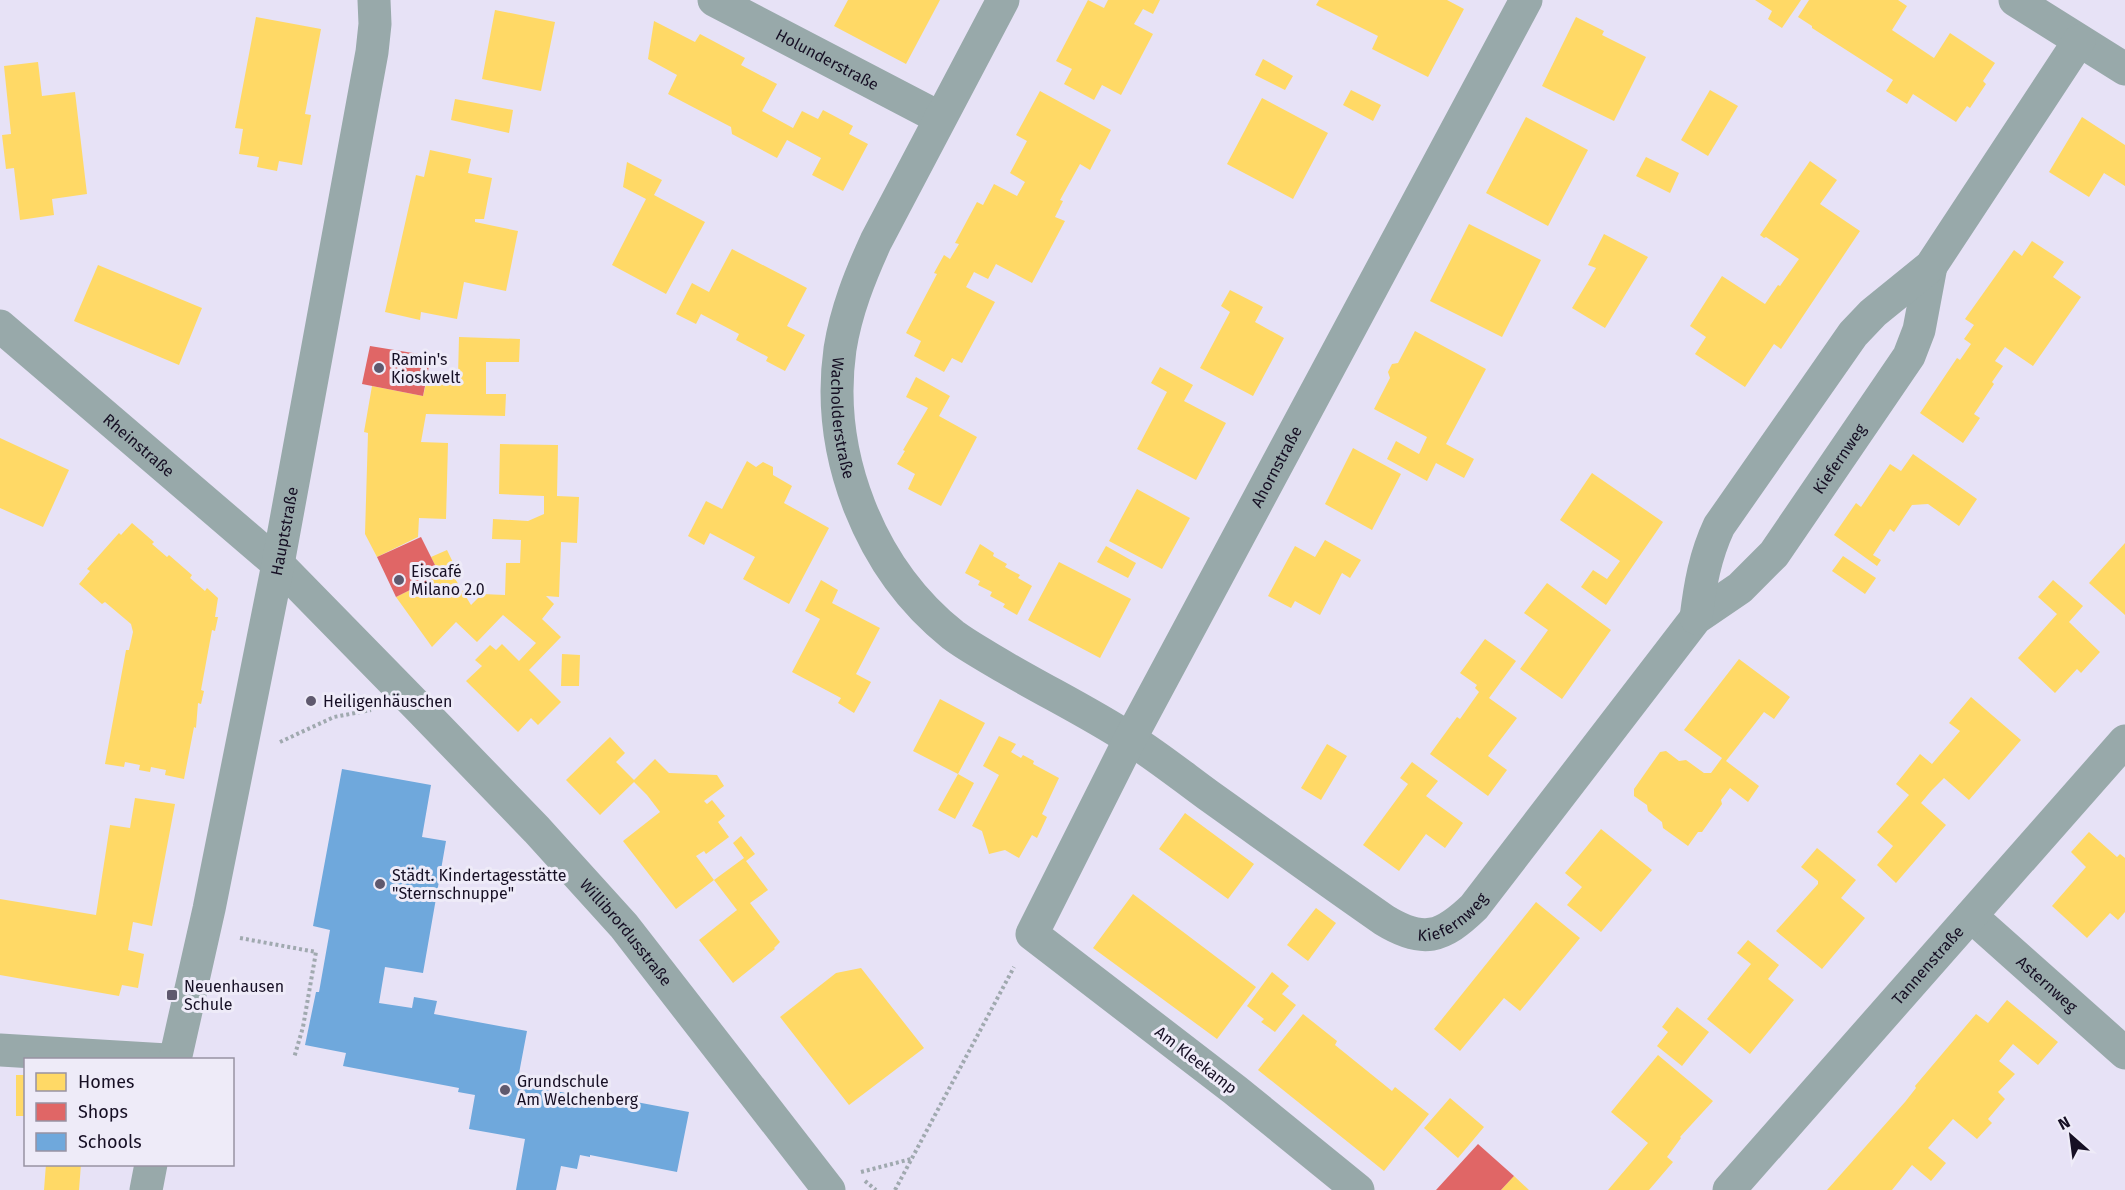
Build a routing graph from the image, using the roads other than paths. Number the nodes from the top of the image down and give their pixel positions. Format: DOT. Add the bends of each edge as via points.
graph roads {
  1 [pos="374,0"];
  2 [pos="714,0"];
  3 [pos="1003,0"];
  4 [pos="1526,0"];
  5 [pos="2015,0"];
  6 [pos="2079,41"];
  7 [pos="2125,69"];
  8 [pos="940,118"];
  9 [pos="1931,266"];
  10 [pos="0,326"];
  11 [pos="278,564"];
  12 [pos="1696,618"];
  13 [pos="1131,739"];
  14 [pos="2125,741"];
  15 [pos="1971,916"];
  16 [pos="1032,934"];
  17 [pos="0,1050"];
  18 [pos="2125,1053"];
  19 [pos="148,1058"];
  20 [pos="175,1058"];
  21 [pos="151,1166"];
  22 [pos="842,1182"];
  23 [pos="146,1190"];
  24 [pos="1358,1190"];
  25 [pos="1729,1190"];
  1 -- 11 [label="street, Hauptstraße" via="372,52"];
  2 -- 8 [label="street, Holunderstraße"];
  3 -- 8 [label="street, Wacholderstraße"];
  4 -- 13 [label="street, Ahornstraße"];
  5 -- 6 [label="street"];
  6 -- 7 [label="street"];
  6 -- 9 [label="street, Kiefernweg"];
  8 -- 13 [label="street, Wacholderstraße" via="876,241 848,313 840,350 838,406 851,480 880,551 909,593 930,615 984,655"];
  9 -- 12 [label="street, Kiefernweg" via="1853,334 1719,526 1708,549"];
  9 -- 12 [label="street, Kiefernweg" via="1919,330 1904,365 1774,554 1740,588"];
  10 -- 11 [label="street, Rheinstraße"];
  11 -- 20 [label="street, Hauptstraße"];
  11 -- 22 [label="street, Willibrordusstraße" via="544,838"];
  12 -- 13 [label="street, Kiefernweg" via="1474,907 1456,924 1428,936 1409,933 1383,920"];
  13 -- 16 [label="street, Ahornstraße"];
  14 -- 15 [label="street, Tannenstraße"];
  15 -- 18 [label="street, Asternweg"];
  15 -- 25 [label="street, Tannenstraße"];
  16 -- 24 [label="street, Am Kleekamp"];
  17 -- 19 [label="street"];
  21 -- 23 [label="street"];
}
